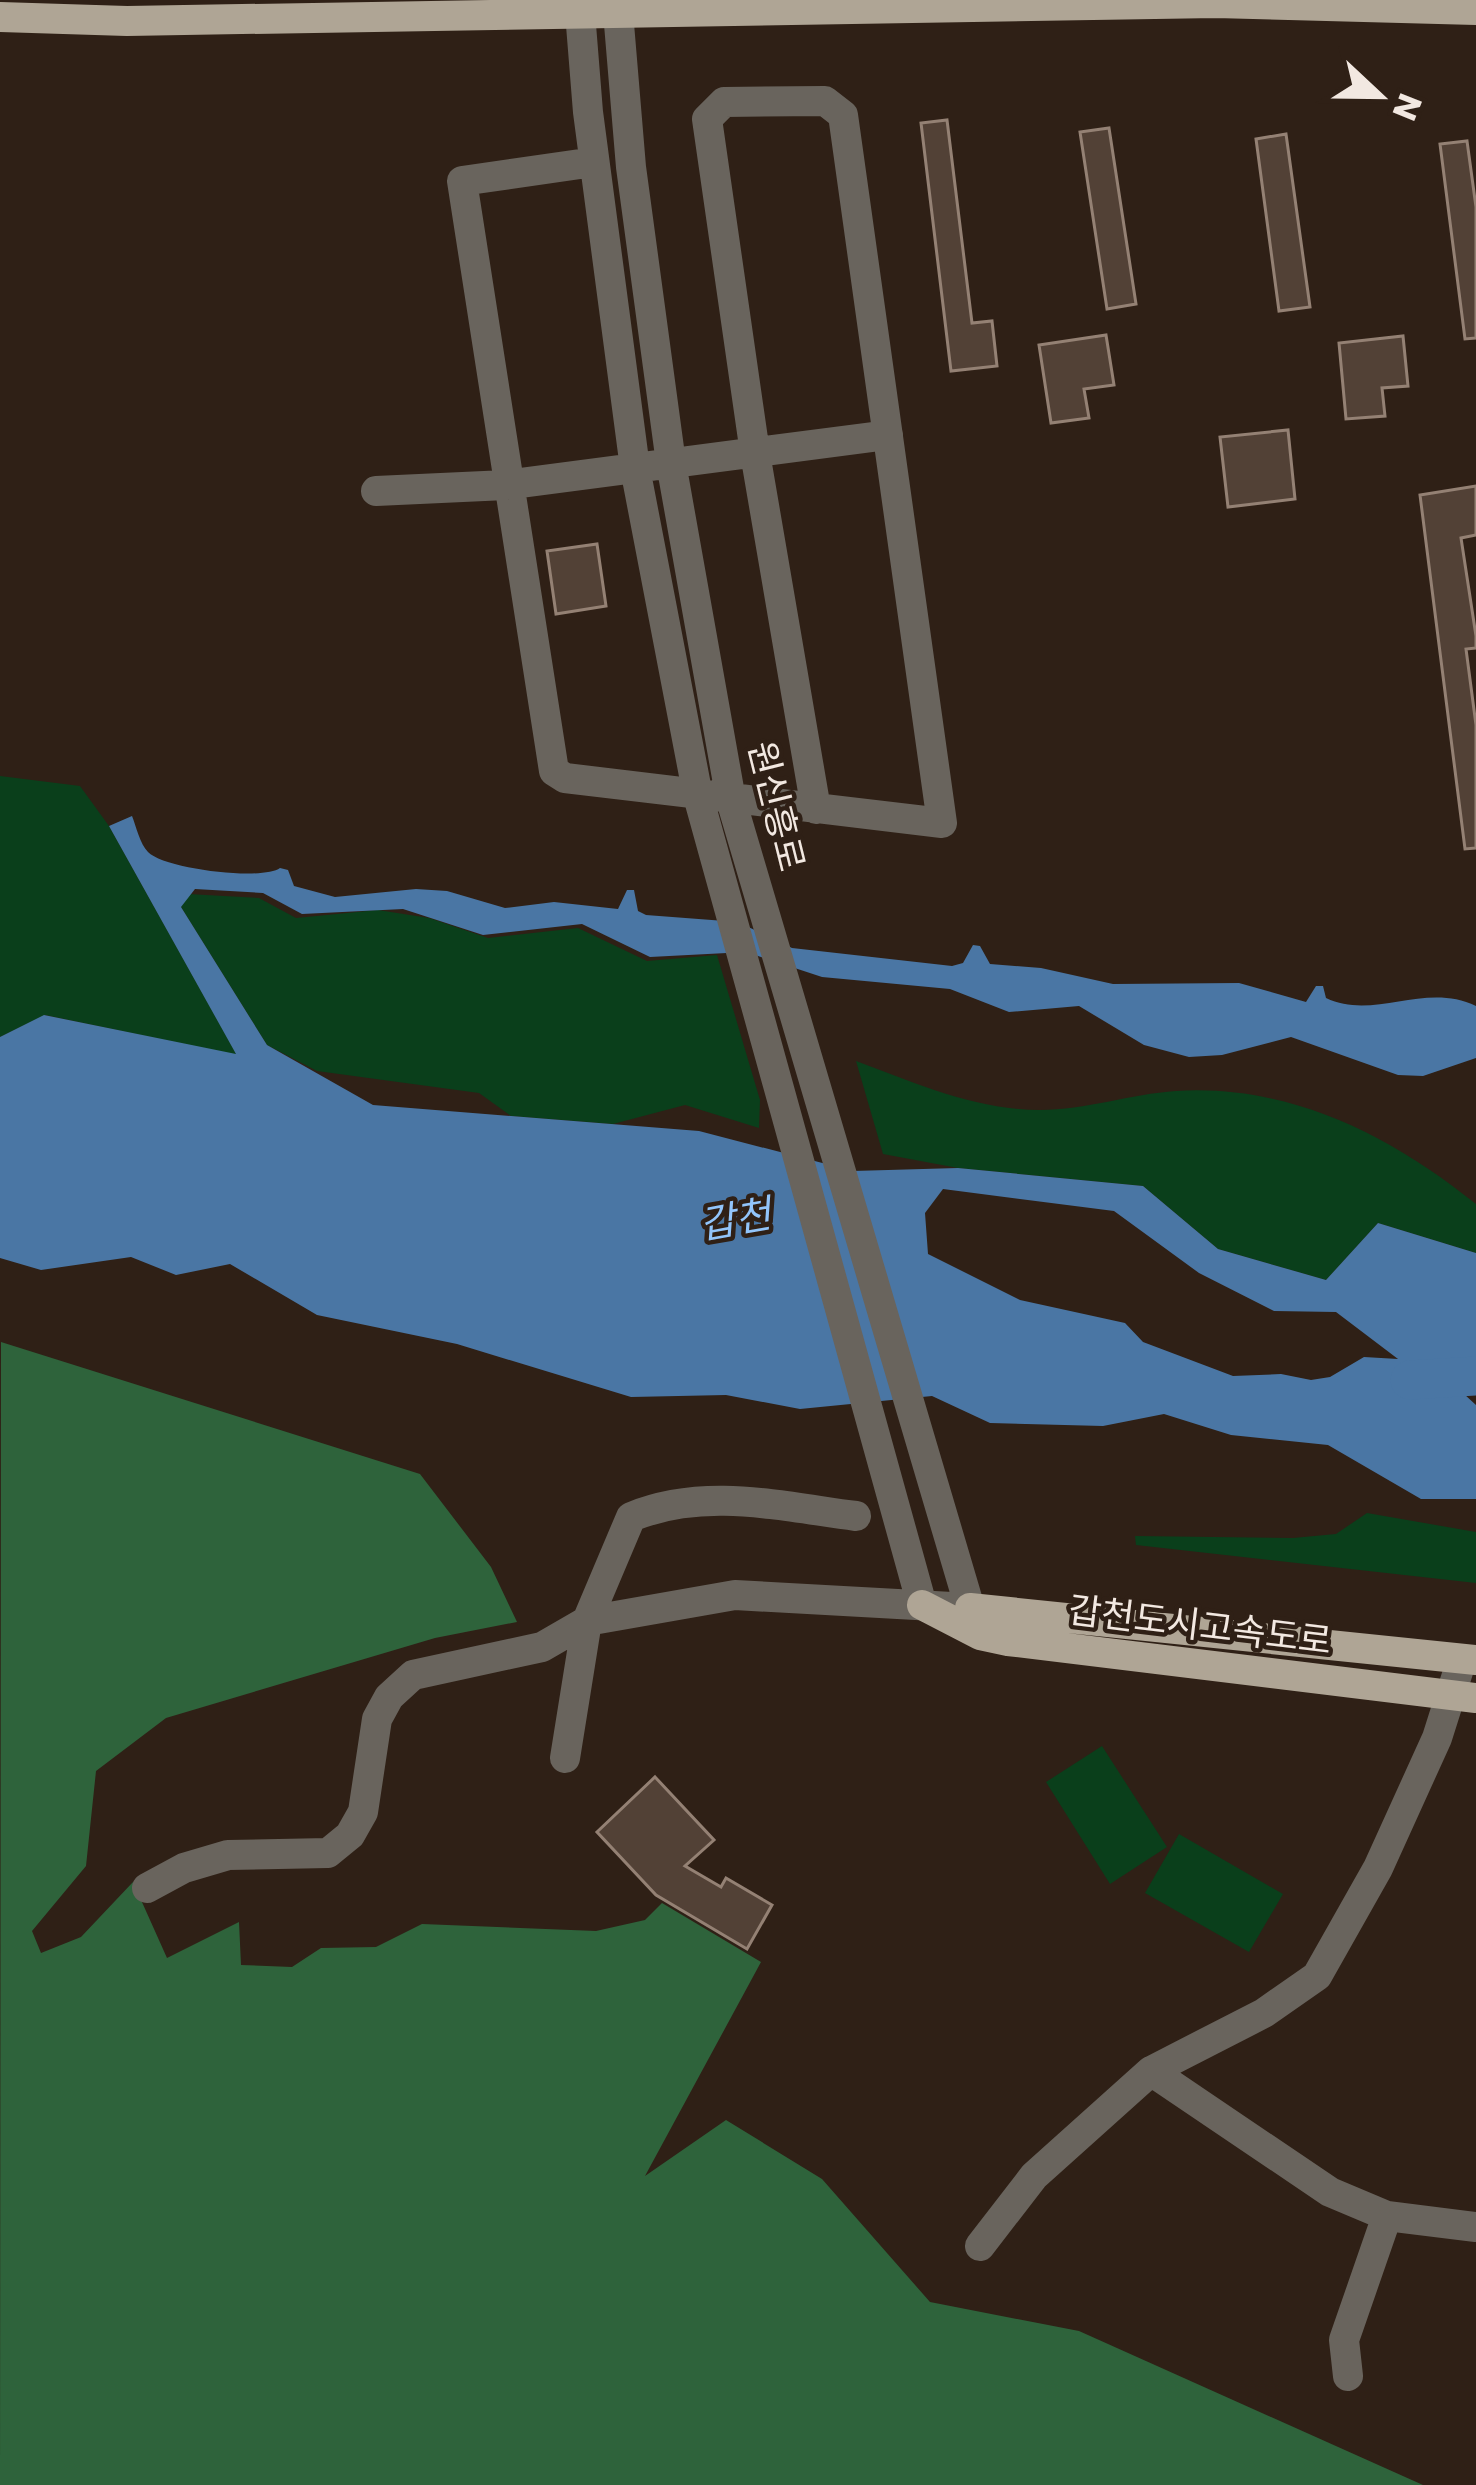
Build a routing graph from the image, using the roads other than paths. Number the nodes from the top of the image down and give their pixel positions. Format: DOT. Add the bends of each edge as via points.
graph roads {
  1 [pos="579,6"];
  2 [pos="617,6"];
  3 [pos="1476,10"];
  4 [pos="0,17"];
  5 [pos="594,162"];
  6 [pos="888,436"];
  7 [pos="755,453"];
  8 [pos="671,464"];
  9 [pos="635,468"];
  10 [pos="506,485"];
  11 [pos="376,491"];
  12 [pos="698,796"];
  13 [pos="731,800"];
  14 [pos="816,809"];
  15 [pos="856,1516"];
  16 [pos="922,1605"];
  17 [pos="970,1608"];
  18 [pos="587,1621"];
  19 [pos="1469,1659"];
  20 [pos="1465,1697"];
  21 [pos="566,1758"];
  22 [pos="147,1888"];
  23 [pos="1151,2071"];
  24 [pos="1388,2216"];
  25 [pos="1476,2227"];
  26 [pos="980,2246"];
  27 [pos="1348,2376"];
  1 -- 2 [label="main road"];
  1 -- 4 [label="main road" via="127,21"];
  1 -- 5 [label="street, 원신흥로"];
  2 -- 3 [label="main road"];
  2 -- 8 [label="street, 원신흥로"];
  5 -- 9 [label="street, 원신흥로"];
  5 -- 10 [label="street" via="462,182"];
  6 -- 7 [label="street"];
  6 -- 7 [label="street" via="843,115 825,100 724,102 707,119"];
  6 -- 14 [label="street" via="943,823"];
  7 -- 8 [label="street"];
  7 -- 14 [label="street"];
  8 -- 9 [label="street"];
  8 -- 13 [label="street, 원신흥로"];
  9 -- 10 [label="street"];
  9 -- 12 [label="street, 원신흥로"];
  10 -- 11 [label="street"];
  10 -- 12 [label="street" via="554,771"];
  12 -- 13 [label="street"];
  12 -- 16 [label="street, 원신흥로"];
  13 -- 14 [label="street"];
  13 -- 17 [label="street, 원신흥로"];
  15 -- 18 [label="street" via="712,1498 664,1503 631,1517"];
  16 -- 17 [label="street"];
  16 -- 18 [label="street" via="735,1595"];
  16 -- 20 [label="main road, 갑천도시고속도로" via="1008,1641"];
  17 -- 19 [label="main road, 갑천도시고속도로"];
  18 -- 21 [label="street"];
  18 -- 22 [label="street" via="542,1648 413,1675 389,1696 377,1719 363,1812 328,1853 228,1855"];
  19 -- 20 [label="street"];
  20 -- 23 [label="street" via="1317,1976 1264,2014"];
  23 -- 24 [label="street" via="1330,2192"];
  23 -- 26 [label="street" via="1034,2176"];
  24 -- 25 [label="street"];
  24 -- 27 [label="street" via="1344,2340"];
}
